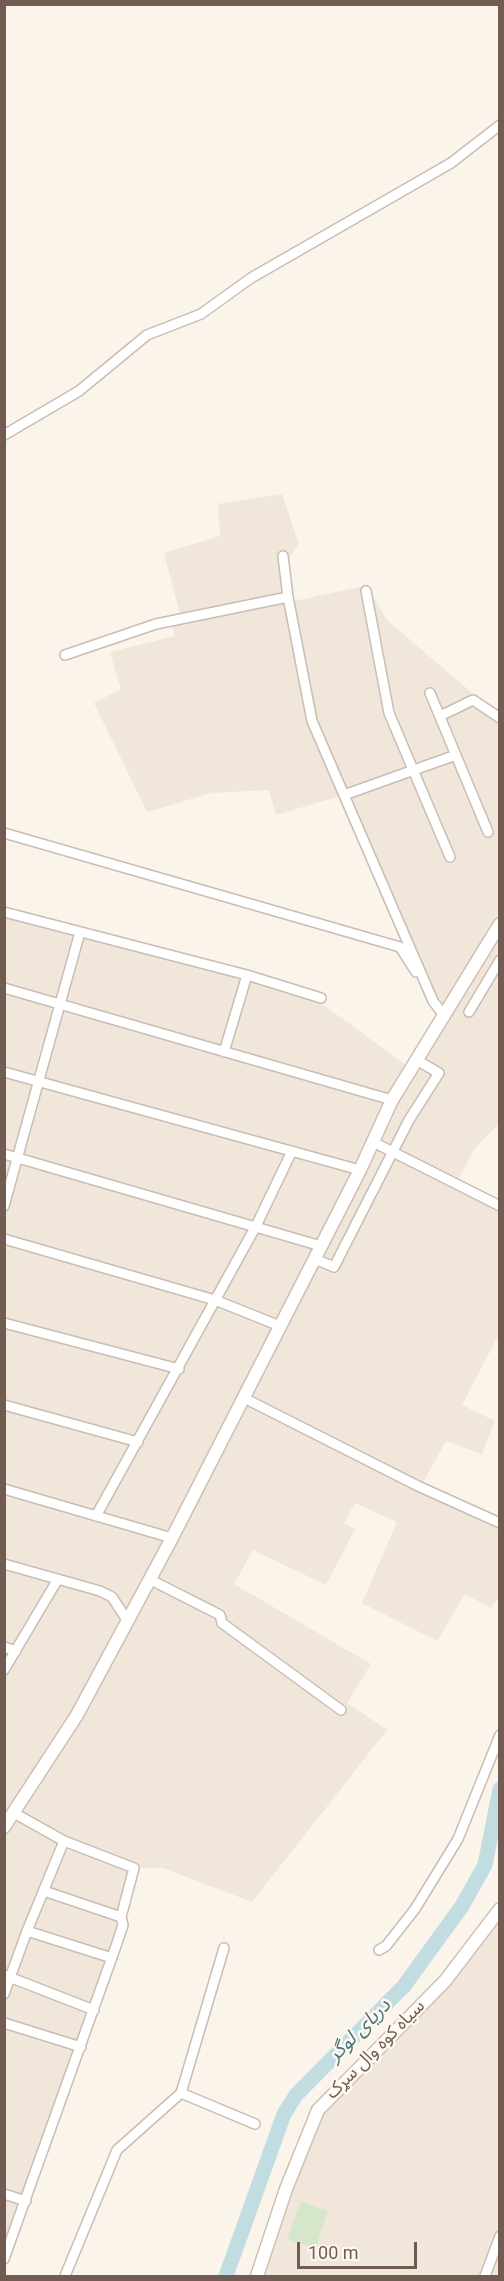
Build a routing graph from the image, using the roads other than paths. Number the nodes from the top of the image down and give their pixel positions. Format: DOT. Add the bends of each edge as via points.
graph roads {
  1 [pos="500,125"];
  2 [pos="4,435"];
  3 [pos="283,556"];
  4 [pos="366,591"];
  5 [pos="288,597"];
  6 [pos="65,655"];
  7 [pos="430,693"];
  8 [pos="440,716"];
  9 [pos="500,718"];
  10 [pos="456,755"];
  11 [pos="413,771"];
  12 [pos="344,795"];
  13 [pos="488,832"];
  14 [pos="4,833"];
  15 [pos="450,857"];
  16 [pos="4,912"];
  17 [pos="80,932"];
  18 [pos="498,933"];
  19 [pos="500,960"];
  20 [pos="247,975"];
  21 [pos="4,988"];
  22 [pos="321,998"];
  23 [pos="433,1001"];
  24 [pos="59,1004"];
  25 [pos="469,1012"];
  26 [pos="445,1017"];
  27 [pos="224,1052"];
  28 [pos="418,1061"];
  29 [pos="4,1072"];
  30 [pos="38,1082"];
  31 [pos="392,1100"];
  32 [pos="373,1142"];
  33 [pos="392,1150"];
  34 [pos="292,1151"];
  35 [pos="4,1154"];
  36 [pos="18,1158"];
  37 [pos="360,1170"];
  38 [pos="4,1206"];
  39 [pos="500,1206"];
  40 [pos="256,1226"];
  41 [pos="4,1239"];
  42 [pos="321,1246"];
  43 [pos="315,1259"];
  44 [pos="215,1300"];
  45 [pos="4,1323"];
  46 [pos="280,1326"];
  47 [pos="179,1369"];
  48 [pos="250,1402"];
  49 [pos="4,1405"];
  50 [pos="138,1442"];
  51 [pos="4,1489"];
  52 [pos="96,1516"];
  53 [pos="500,1523"];
  54 [pos="172,1538"];
  55 [pos="4,1564"];
  56 [pos="58,1579"];
  57 [pos="151,1581"];
  58 [pos="127,1620"];
  59 [pos="4,1647"];
  60 [pos="16,1651"];
  61 [pos="4,1670"];
  62 [pos="341,1710"];
  63 [pos="500,1735"];
  64 [pos="14,1813"];
  65 [pos="4,1827"];
  66 [pos="64,1841"];
  67 [pos="44,1891"];
  68 [pos="500,1909"];
  69 [pos="121,1917"];
  70 [pos="27,1931"];
  71 [pos="224,1948"];
  72 [pos="379,1950"];
  73 [pos="112,1958"];
  74 [pos="8,1977"];
  75 [pos="4,1994"];
  76 [pos="94,2010"];
  77 [pos="4,2023"];
  78 [pos="81,2047"];
  79 [pos="181,2093"];
  80 [pos="255,2124"];
  81 [pos="4,2194"];
  82 [pos="26,2201"];
  83 [pos="500,2236"];
  84 [pos="4,2259"];
  85 [pos="65,2277"];
  86 [pos="256,2277"];
  87 [pos="485,2277"];
  1 -- 2 [label="street" via="451,162 251,278 201,314 147,335 79,391"];
  3 -- 5 [label="street"];
  4 -- 11 [label="street" via="389,713"];
  5 -- 6 [label="street" via="156,624"];
  5 -- 12 [label="street" via="312,721"];
  7 -- 8 [label="street"];
  8 -- 9 [label="street" via="472,700"];
  8 -- 10 [label="street"];
  10 -- 11 [label="street"];
  10 -- 13 [label="street"];
  11 -- 12 [label="street"];
  11 -- 15 [label="street"];
  12 -- 23 [label="street"];
  14 -- 23 [label="street" via="400,946"];
  16 -- 17 [label="street"];
  17 -- 20 [label="street"];
  17 -- 24 [label="street"];
  18 -- 26 [label="street"];
  19 -- 25 [label="street"];
  20 -- 22 [label="street"];
  20 -- 27 [label="street"];
  21 -- 24 [label="street"];
  23 -- 26 [label="street"];
  24 -- 27 [label="street"];
  24 -- 30 [label="street"];
  26 -- 28 [label="street"];
  27 -- 31 [label="street"];
  28 -- 31 [label="street"];
  28 -- 33 [label="street" via="440,1073"];
  29 -- 30 [label="street"];
  30 -- 34 [label="street"];
  30 -- 36 [label="street"];
  31 -- 32 [label="street"];
  32 -- 33 [label="street"];
  32 -- 37 [label="street"];
  33 -- 39 [label="street"];
  33 -- 43 [label="street" via="334,1267"];
  34 -- 37 [label="street"];
  34 -- 40 [label="street"];
  35 -- 36 [label="street"];
  36 -- 38 [label="street"];
  36 -- 40 [label="street"];
  37 -- 42 [label="street"];
  40 -- 42 [label="street"];
  40 -- 44 [label="street"];
  41 -- 44 [label="street"];
  42 -- 43 [label="street"];
  43 -- 46 [label="street"];
  44 -- 46 [label="street"];
  44 -- 47 [label="street"];
  45 -- 47 [label="street"];
  46 -- 48 [label="street"];
  47 -- 50 [label="street"];
  48 -- 53 [label="street"];
  48 -- 54 [label="street"];
  49 -- 50 [label="street"];
  50 -- 52 [label="street"];
  51 -- 52 [label="street"];
  52 -- 54 [label="street"];
  54 -- 57 [label="street"];
  55 -- 56 [label="street"];
  56 -- 58 [label="street" via="112,1597"];
  56 -- 60 [label="street"];
  57 -- 58 [label="street"];
  57 -- 62 [label="street" via="220,1615 222,1623"];
  58 -- 64 [label="street" via="64,1738"];
  59 -- 60 [label="street"];
  60 -- 61 [label="street"];
  63 -- 72 [label="street" via="458,1839 415,1910"];
  64 -- 65 [label="street"];
  64 -- 66 [label="street"];
  66 -- 67 [label="street"];
  66 -- 69 [label="street" via="134,1868"];
  67 -- 69 [label="street"];
  67 -- 70 [label="street"];
  68 -- 86 [label="street, سیاه کوه وال سړک" via="444,1981 318,2110"];
  69 -- 73 [label="street" via="123,1925"];
  70 -- 73 [label="street"];
  70 -- 74 [label="street"];
  71 -- 79 [label="street"];
  73 -- 76 [label="street"];
  74 -- 75 [label="street"];
  74 -- 76 [label="street"];
  76 -- 78 [label="street"];
  77 -- 78 [label="street"];
  78 -- 82 [label="street"];
  79 -- 80 [label="street"];
  79 -- 85 [label="street" via="117,2150"];
  81 -- 82 [label="street"];
  82 -- 84 [label="street"];
  83 -- 87 [label="street"];
}
